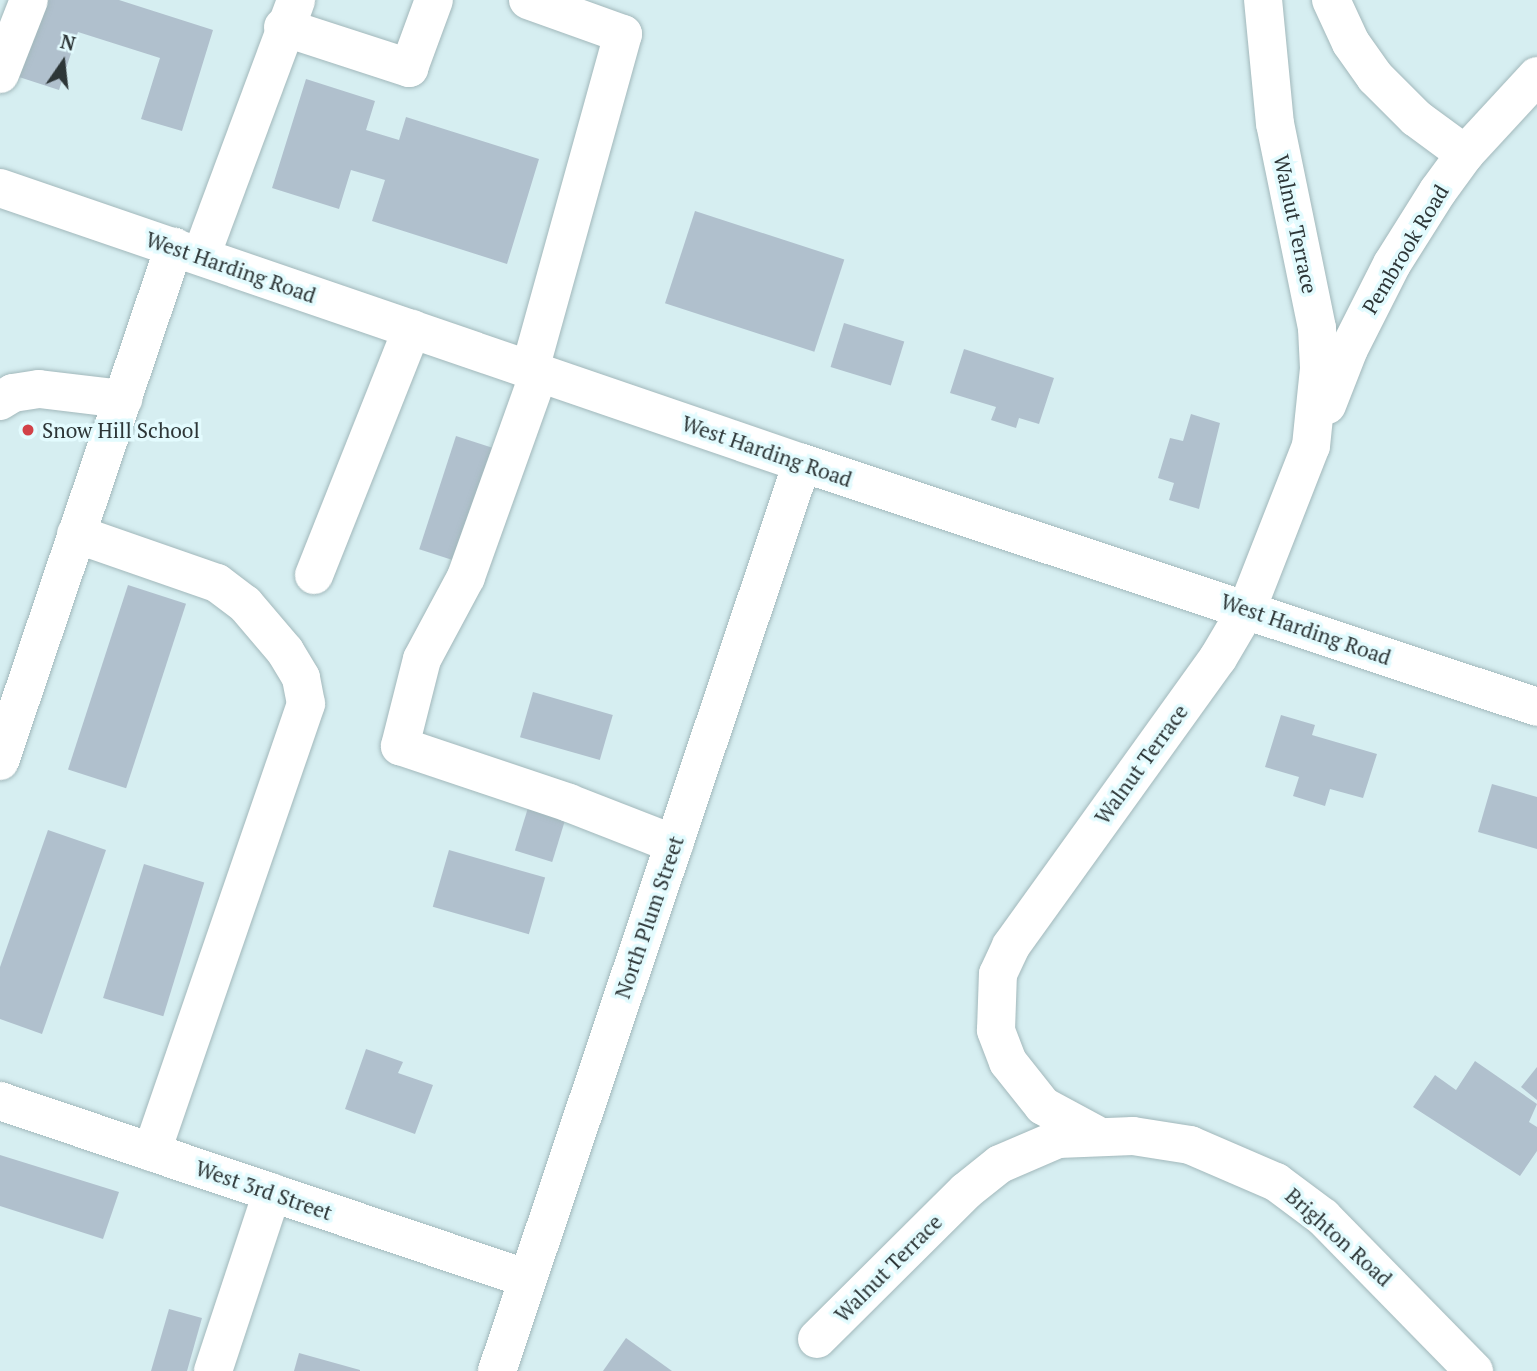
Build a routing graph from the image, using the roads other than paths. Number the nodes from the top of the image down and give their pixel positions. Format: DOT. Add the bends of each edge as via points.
graph roads {
  1 [pos="29,0"];
  2 [pos="434,0"];
  3 [pos="528,0"];
  4 [pos="1263,0"];
  5 [pos="1331,0"];
  6 [pos="289,13"];
  7 [pos="0,74"];
  8 [pos="1537,76"];
  9 [pos="1465,154"];
  10 [pos="0,188"];
  11 [pos="187,252"];
  12 [pos="412,329"];
  13 [pos="534,371"];
  14 [pos="123,399"];
  15 [pos="0,401"];
  16 [pos="1311,446"];
  17 [pos="802,464"];
  18 [pos="76,534"];
  19 [pos="314,575"];
  20 [pos="1247,609"];
  21 [pos="1537,706"];
  22 [pos="4,737"];
  23 [pos="674,844"];
  24 [pos="0,1101"];
  25 [pos="1095,1134"];
  26 [pos="152,1152"];
  27 [pos="272,1193"];
  28 [pos="528,1279"];
  29 [pos="817,1339"];
  30 [pos="214,1371"];
  31 [pos="497,1371"];
  32 [pos="1474,1371"];
  1 -- 7 [label="street"];
  2 -- 6 [label="street" via="409,68"];
  3 -- 13 [label="street" via="623,34"];
  4 -- 16 [label="street, Walnut Terrace" via="1275,124 1317,328 1319,368"];
  5 -- 9 [label="street" via="1351,43 1375,77 1416,118"];
  6 -- 11 [label="street"];
  8 -- 9 [label="street, Pembrook Road"];
  9 -- 16 [label="street, Pembrook Road" via="1392,264 1349,349"];
  10 -- 11 [label="street, West Harding Road"];
  11 -- 12 [label="street, West Harding Road"];
  11 -- 14 [label="street"];
  12 -- 13 [label="street, West Harding Road"];
  12 -- 19 [label="street"];
  13 -- 17 [label="street, West Harding Road"];
  13 -- 23 [label="street" via="466,577 422,659 400,746"];
  14 -- 15 [label="street" via="39,389 13,393"];
  14 -- 18 [label="street"];
  16 -- 20 [label="street, Walnut Terrace"];
  17 -- 20 [label="street, West Harding Road"];
  17 -- 23 [label="street, North Plum Street"];
  18 -- 22 [label="street"];
  18 -- 26 [label="street" via="176,566 217,583 236,597 285,651 301,678 306,704"];
  20 -- 21 [label="street, West Harding Road"];
  20 -- 25 [label="street, Walnut Terrace" via="1218,658 1011,946 998,974 996,1030 1008,1062 1043,1106"];
  23 -- 28 [label="street, North Plum Street"];
  24 -- 26 [label="street, West 3rd Street"];
  25 -- 29 [label="street, Walnut Terrace" via="1058,1139 1000,1164 966,1191"];
  25 -- 32 [label="street, Brighton Road" via="1191,1145 1276,1182 1323,1217"];
  26 -- 27 [label="street, West 3rd Street"];
  27 -- 28 [label="street, West 3rd Street"];
  27 -- 30 [label="street"];
  28 -- 31 [label="street, North Plum Street"];
}
